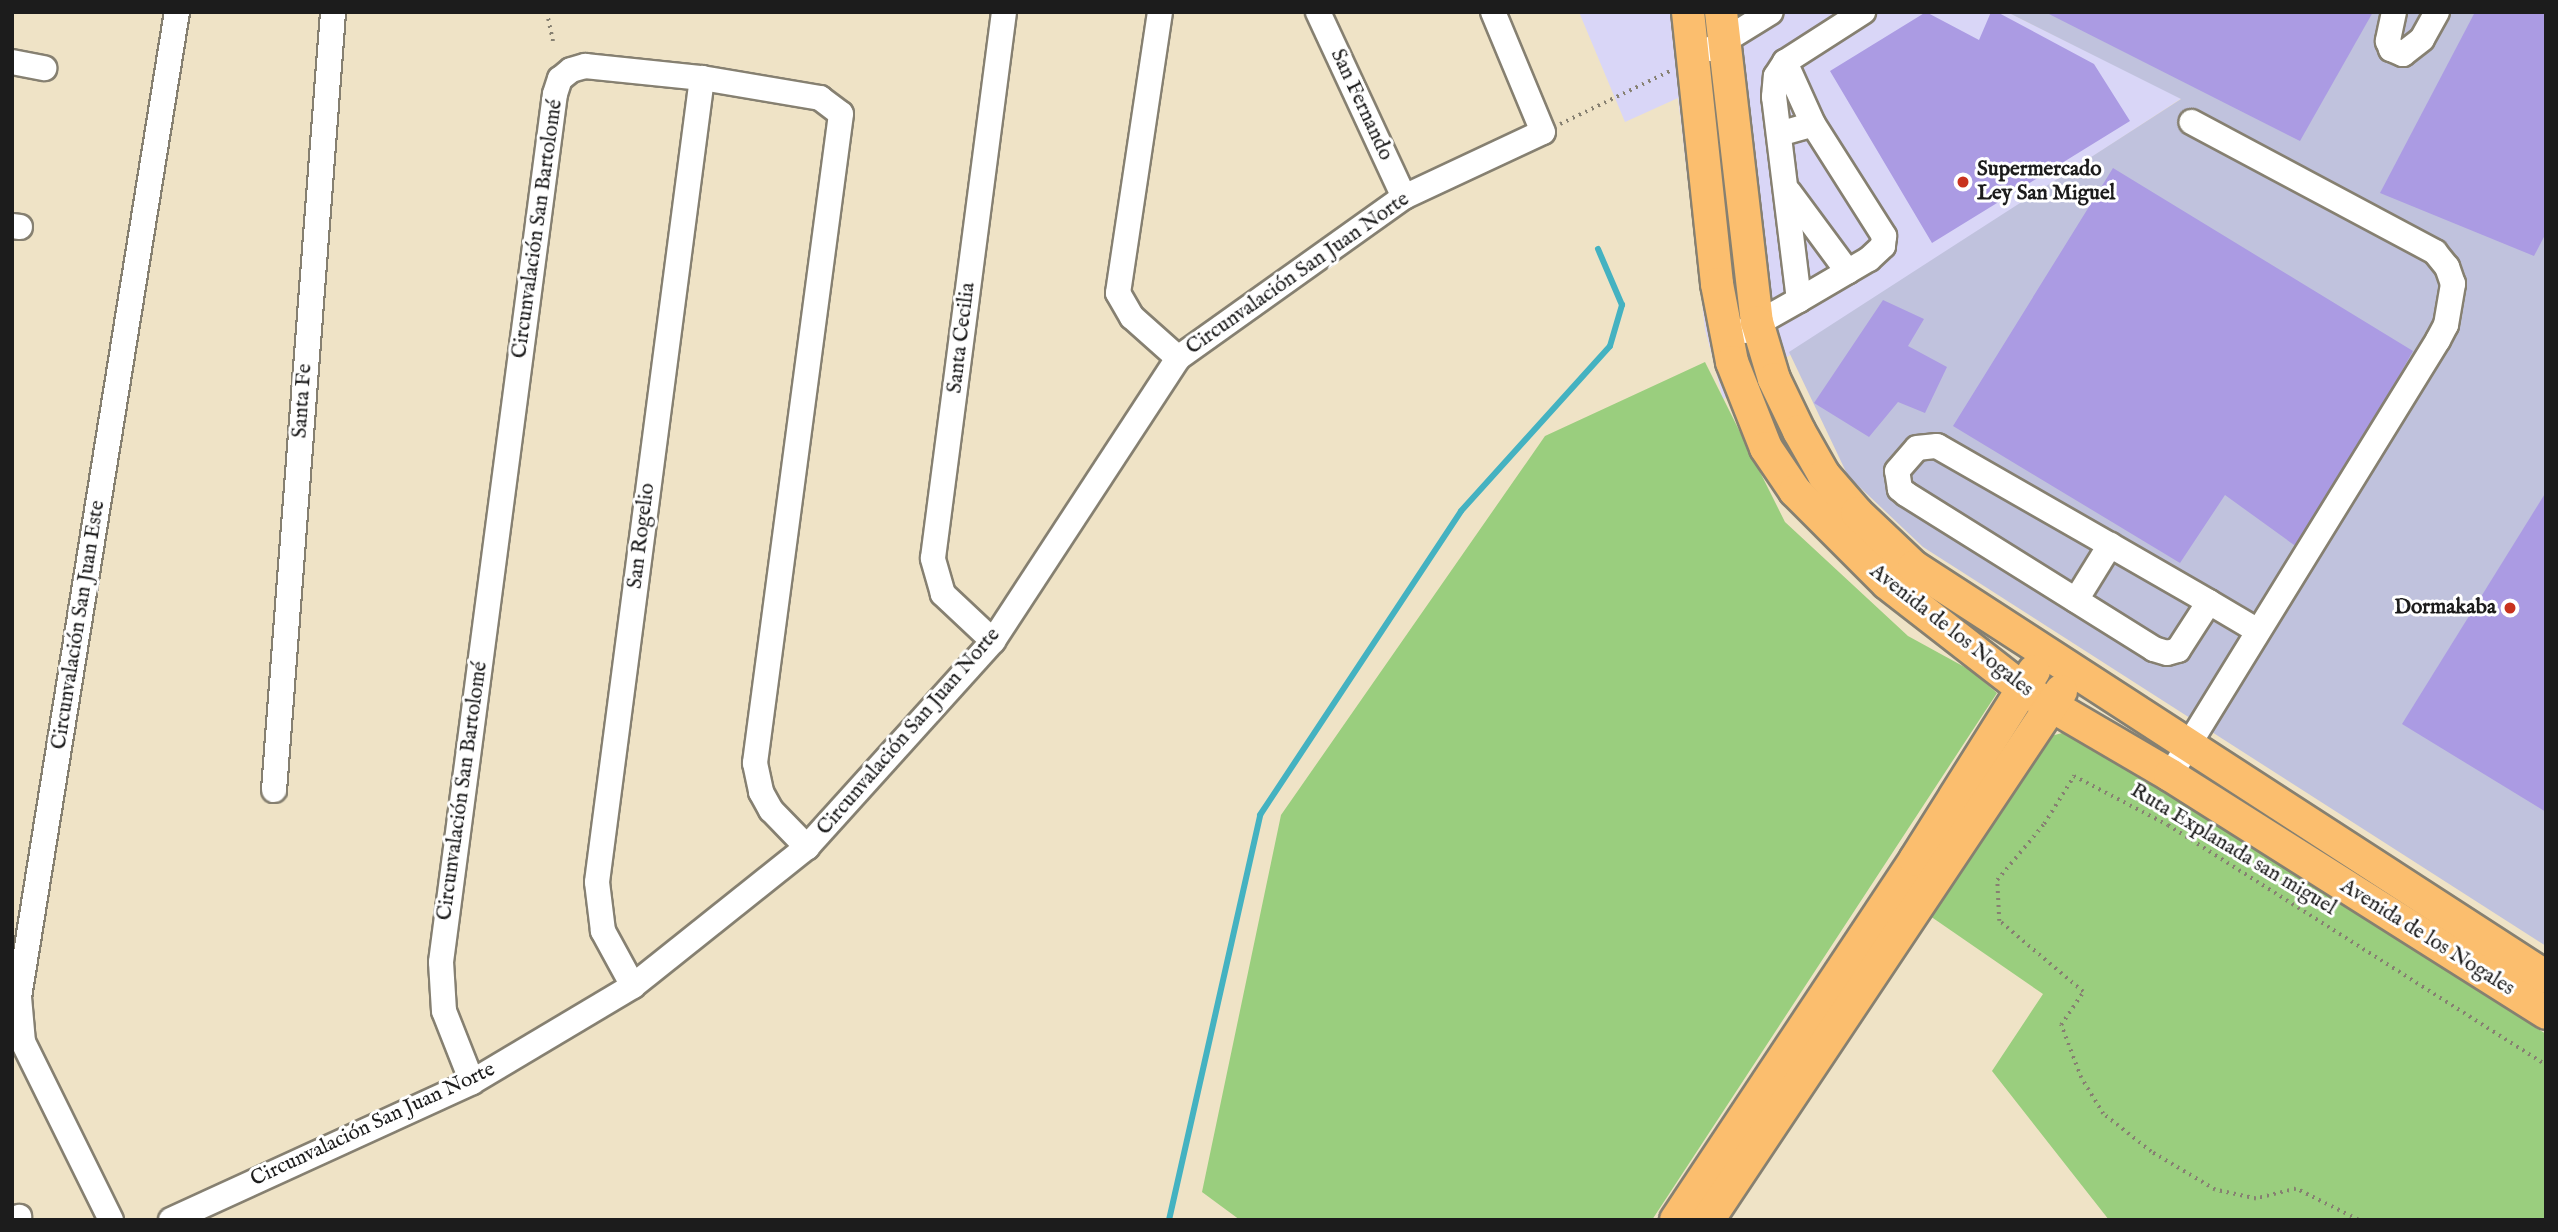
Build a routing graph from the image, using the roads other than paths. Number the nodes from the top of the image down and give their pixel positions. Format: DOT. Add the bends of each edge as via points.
graph roads {
  1 [pos="177,12"];
  2 [pos="333,12"];
  3 [pos="1004,12"];
  4 [pos="1160,12"];
  5 [pos="1318,12"];
  6 [pos="1493,12"];
  7 [pos="1688,12"];
  8 [pos="1770,12"];
  9 [pos="1863,12"];
  10 [pos="2394,12"];
  11 [pos="2437,12"];
  12 [pos="1723,26"];
  13 [pos="1696,59"];
  14 [pos="12,62"];
  15 [pos="1785,62"];
  16 [pos="44,68"];
  17 [pos="702,78"];
  18 [pos="2192,122"];
  19 [pos="1813,124"];
  20 [pos="1779,134"];
  21 [pos="1788,192"];
  22 [pos="1404,197"];
  23 [pos="1848,272"];
  24 [pos="1799,300"];
  25 [pos="1757,322"];
  26 [pos="1728,342"];
  27 [pos="1178,358"];
  28 [pos="2110,545"];
  29 [pos="2077,600"];
  30 [pos="2209,603"];
  31 [pos="2258,631"];
  32 [pos="993,640"];
  33 [pos="2046,652"];
  34 [pos="2074,670"];
  35 [pos="2023,688"];
  36 [pos="2051,707"];
  37 [pos="2188,747"];
  38 [pos="2170,775"];
  39 [pos="274,790"];
  40 [pos="807,848"];
  41 [pos="1927,868"];
  42 [pos="2546,977"];
  43 [pos="633,986"];
  44 [pos="2546,1013"];
  45 [pos="472,1082"];
  46 [pos="111,1220"];
  47 [pos="171,1220"];
  48 [pos="1676,1220"];
  49 [pos="1708,1220"];
  1 -- 46 [label="street, Circunvalación San Juan Este" via="19,997 23,1042"];
  2 -- 39 [label="street, Santa Fe"];
  3 -- 32 [label="street, Santa Cecilia" via="933,558 943,594"];
  4 -- 27 [label="street" via="1118,293 1132,317"];
  5 -- 22 [label="street, San Fernando"];
  6 -- 22 [label="street, Circunvalación San Juan Norte" via="1543,132"];
  7 -- 13 [label="main road, Avenida de los Nogales"];
  8 -- 12 [label="street"];
  9 -- 15 [label="street"];
  10 -- 11 [label="street" via="2388,41 2391,49 2403,54 2422,39"];
  12 -- 13 [label="street"];
  12 -- 25 [label="main road, Avenida de los Nogales"];
  13 -- 26 [label="main road, Avenida de los Nogales" via="1717,284"];
  14 -- 16 [label="street"];
  15 -- 19 [label="street"];
  15 -- 20 [label="street" via="1776,76 1774,97"];
  17 -- 40 [label="street, Circunvalación San Bartolomé" via="820,98 841,114 755,763 761,792 771,810"];
  17 -- 43 [label="street, San Rogelio" via="597,882 604,931"];
  17 -- 45 [label="street, Circunvalación San Bartolomé" via="585,66 560,79 555,94 441,962 444,1011"];
  18 -- 31 [label="street" via="2435,253 2453,284 2446,325 2438,340"];
  19 -- 20 [label="street"];
  19 -- 23 [label="street" via="1884,236 1878,252"];
  20 -- 21 [label="street"];
  21 -- 23 [label="street"];
  21 -- 24 [label="street"];
  22 -- 27 [label="street, Circunvalación San Juan Norte"];
  23 -- 24 [label="street"];
  24 -- 25 [label="street"];
  25 -- 26 [label="street"];
  25 -- 33 [label="main road, Avenida de los Nogales" via="1774,379 1799,431 1824,475 1857,513 1914,567"];
  26 -- 35 [label="main road, Avenida de los Nogales" via="1766,448 1795,491 1887,583"];
  27 -- 32 [label="street, Circunvalación San Juan Norte"];
  28 -- 29 [label="street"];
  28 -- 29 [label="street" via="1937,446 1917,448 1898,471 1900,489 1906,494"];
  28 -- 30 [label="street"];
  29 -- 30 [label="street" via="2167,653 2178,650"];
  30 -- 31 [label="street"];
  31 -- 37 [label="street"];
  32 -- 40 [label="street, Circunvalación San Juan Norte"];
  33 -- 34 [label="main road, Avenida de los Nogales"];
  33 -- 35 [label="main road"];
  34 -- 36 [label="main road"];
  34 -- 37 [label="main road, Avenida de los Nogales"];
  35 -- 36 [label="main road, Avenida de los Nogales"];
  35 -- 41 [label="main road"];
  36 -- 38 [label="main road, Avenida de los Nogales"];
  36 -- 41 [label="main road"];
  37 -- 38 [label="street"];
  37 -- 42 [label="main road, Avenida de los Nogales"];
  38 -- 44 [label="main road, Avenida de los Nogales"];
  40 -- 43 [label="street, Circunvalación San Juan Norte"];
  41 -- 48 [label="main road"];
  41 -- 49 [label="main road"];
  43 -- 45 [label="street, Circunvalación San Juan Norte"];
  45 -- 47 [label="street, Circunvalación San Juan Norte"];
}
